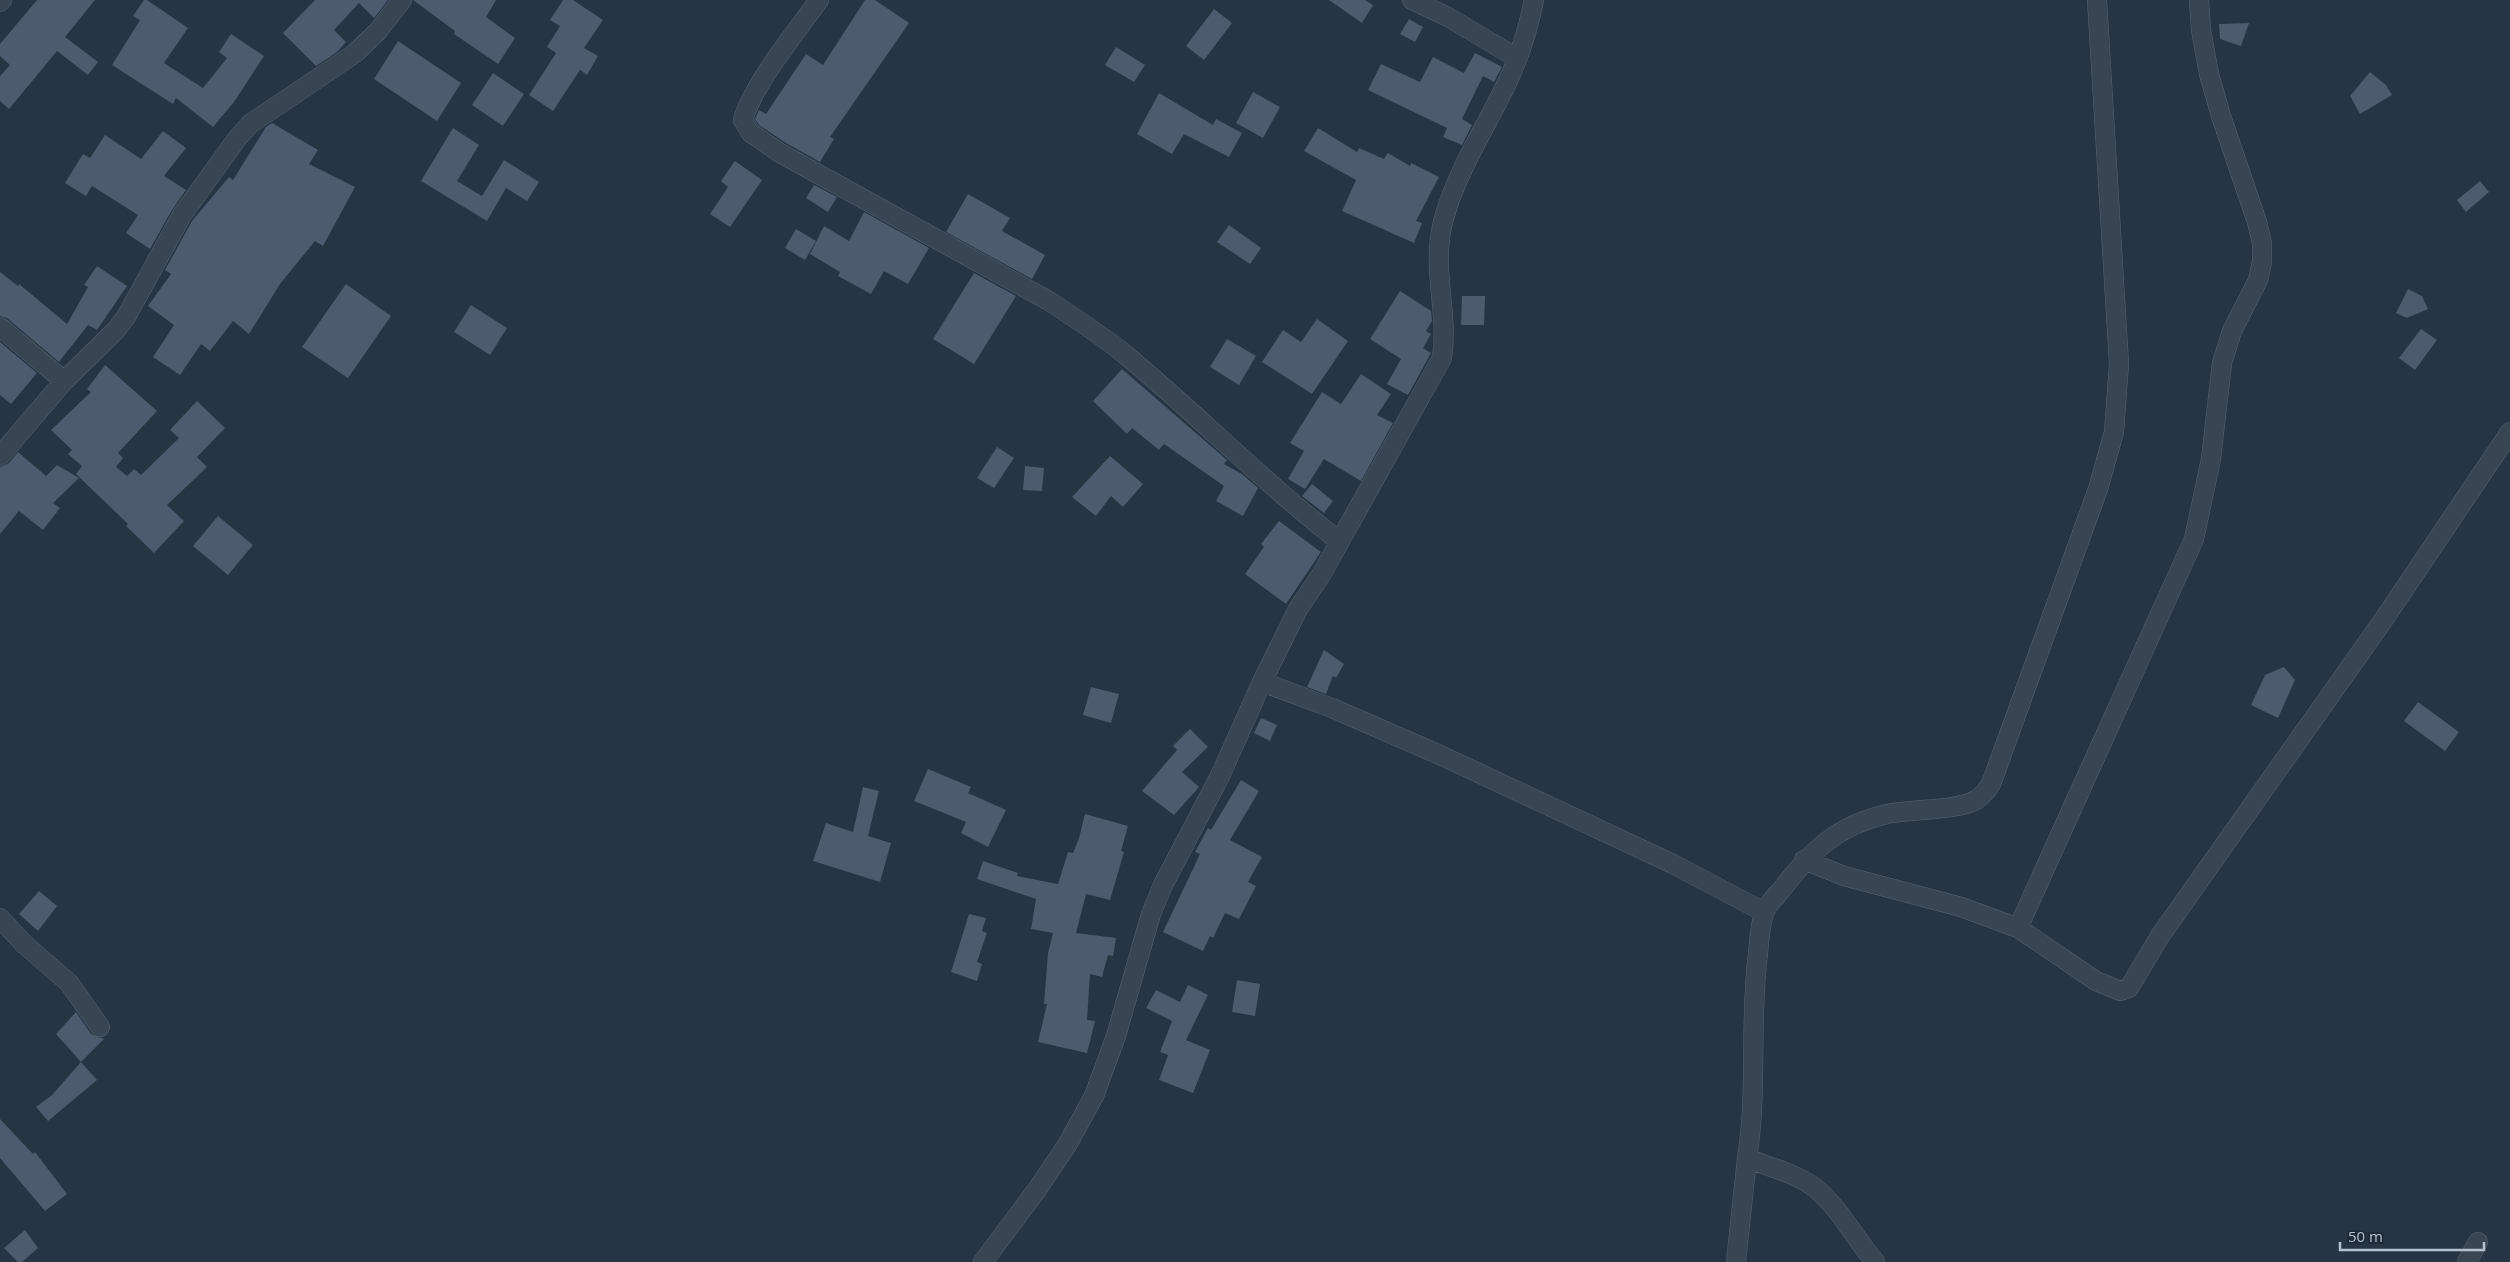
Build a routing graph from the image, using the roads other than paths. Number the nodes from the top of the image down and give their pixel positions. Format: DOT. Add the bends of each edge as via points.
graph roads {
  1 [pos="402,0"];
  2 [pos="819,0"];
  3 [pos="1412,0"];
  4 [pos="1534,0"];
  5 [pos="2097,0"];
  6 [pos="2198,0"];
  7 [pos="1517,58"];
  8 [pos="0,326"];
  9 [pos="64,381"];
  10 [pos="2510,432"];
  11 [pos="0,456"];
  12 [pos="1339,541"];
  13 [pos="1262,682"];
  14 [pos="1804,860"];
  15 [pos="1764,912"];
  16 [pos="0,918"];
  17 [pos="2018,928"];
  18 [pos="100,1027"];
  19 [pos="1747,1158"];
  20 [pos="2478,1242"];
  21 [pos="983,1262"];
  22 [pos="1736,1262"];
  23 [pos="1875,1262"];
  24 [pos="2467,1262"];
  1 -- 9 [label="street" via="378,31 354,54 250,124 216,165 179,221 126,317"];
  2 -- 12 [label="street" via="746,109 743,120 751,133 780,153 1049,301 1086,326 1120,350 1289,502"];
  3 -- 7 [label="street" via="1448,17"];
  4 -- 7 [label="street"];
  5 -- 14 [label="street" via="2119,364 2114,432 2098,489 1991,784 1984,794 1975,801 1958,805 1887,814 1866,821 1843,830"];
  6 -- 17 [label="street" via="2209,74 2257,222 2262,262 2258,280 2232,331 2222,364 2211,459 2194,539"];
  7 -- 12 [label="street" via="1443,220 1438,270 1446,336 1442,358 1408,424"];
  8 -- 9 [label="street"];
  9 -- 11 [label="street"];
  10 -- 17 [label="street" via="2382,622 2160,936 2129,988 2120,991 2096,981"];
  12 -- 13 [label="street" via="1298,609"];
  13 -- 15 [label="street" via="1332,708 1440,755 1673,864"];
  13 -- 21 [label="street" via="1220,776 1162,885 1116,1036 1094,1096 1067,1145"];
  14 -- 15 [label="street"];
  14 -- 17 [label="street" via="1844,876 1961,907"];
  15 -- 19 [label="street" via="1754,986 1751,1133"];
  16 -- 18 [label="street" via="69,983"];
  19 -- 22 [label="street"];
  19 -- 23 [label="street" via="1813,1186 1830,1202"];
  20 -- 24 [label="street"];
}
